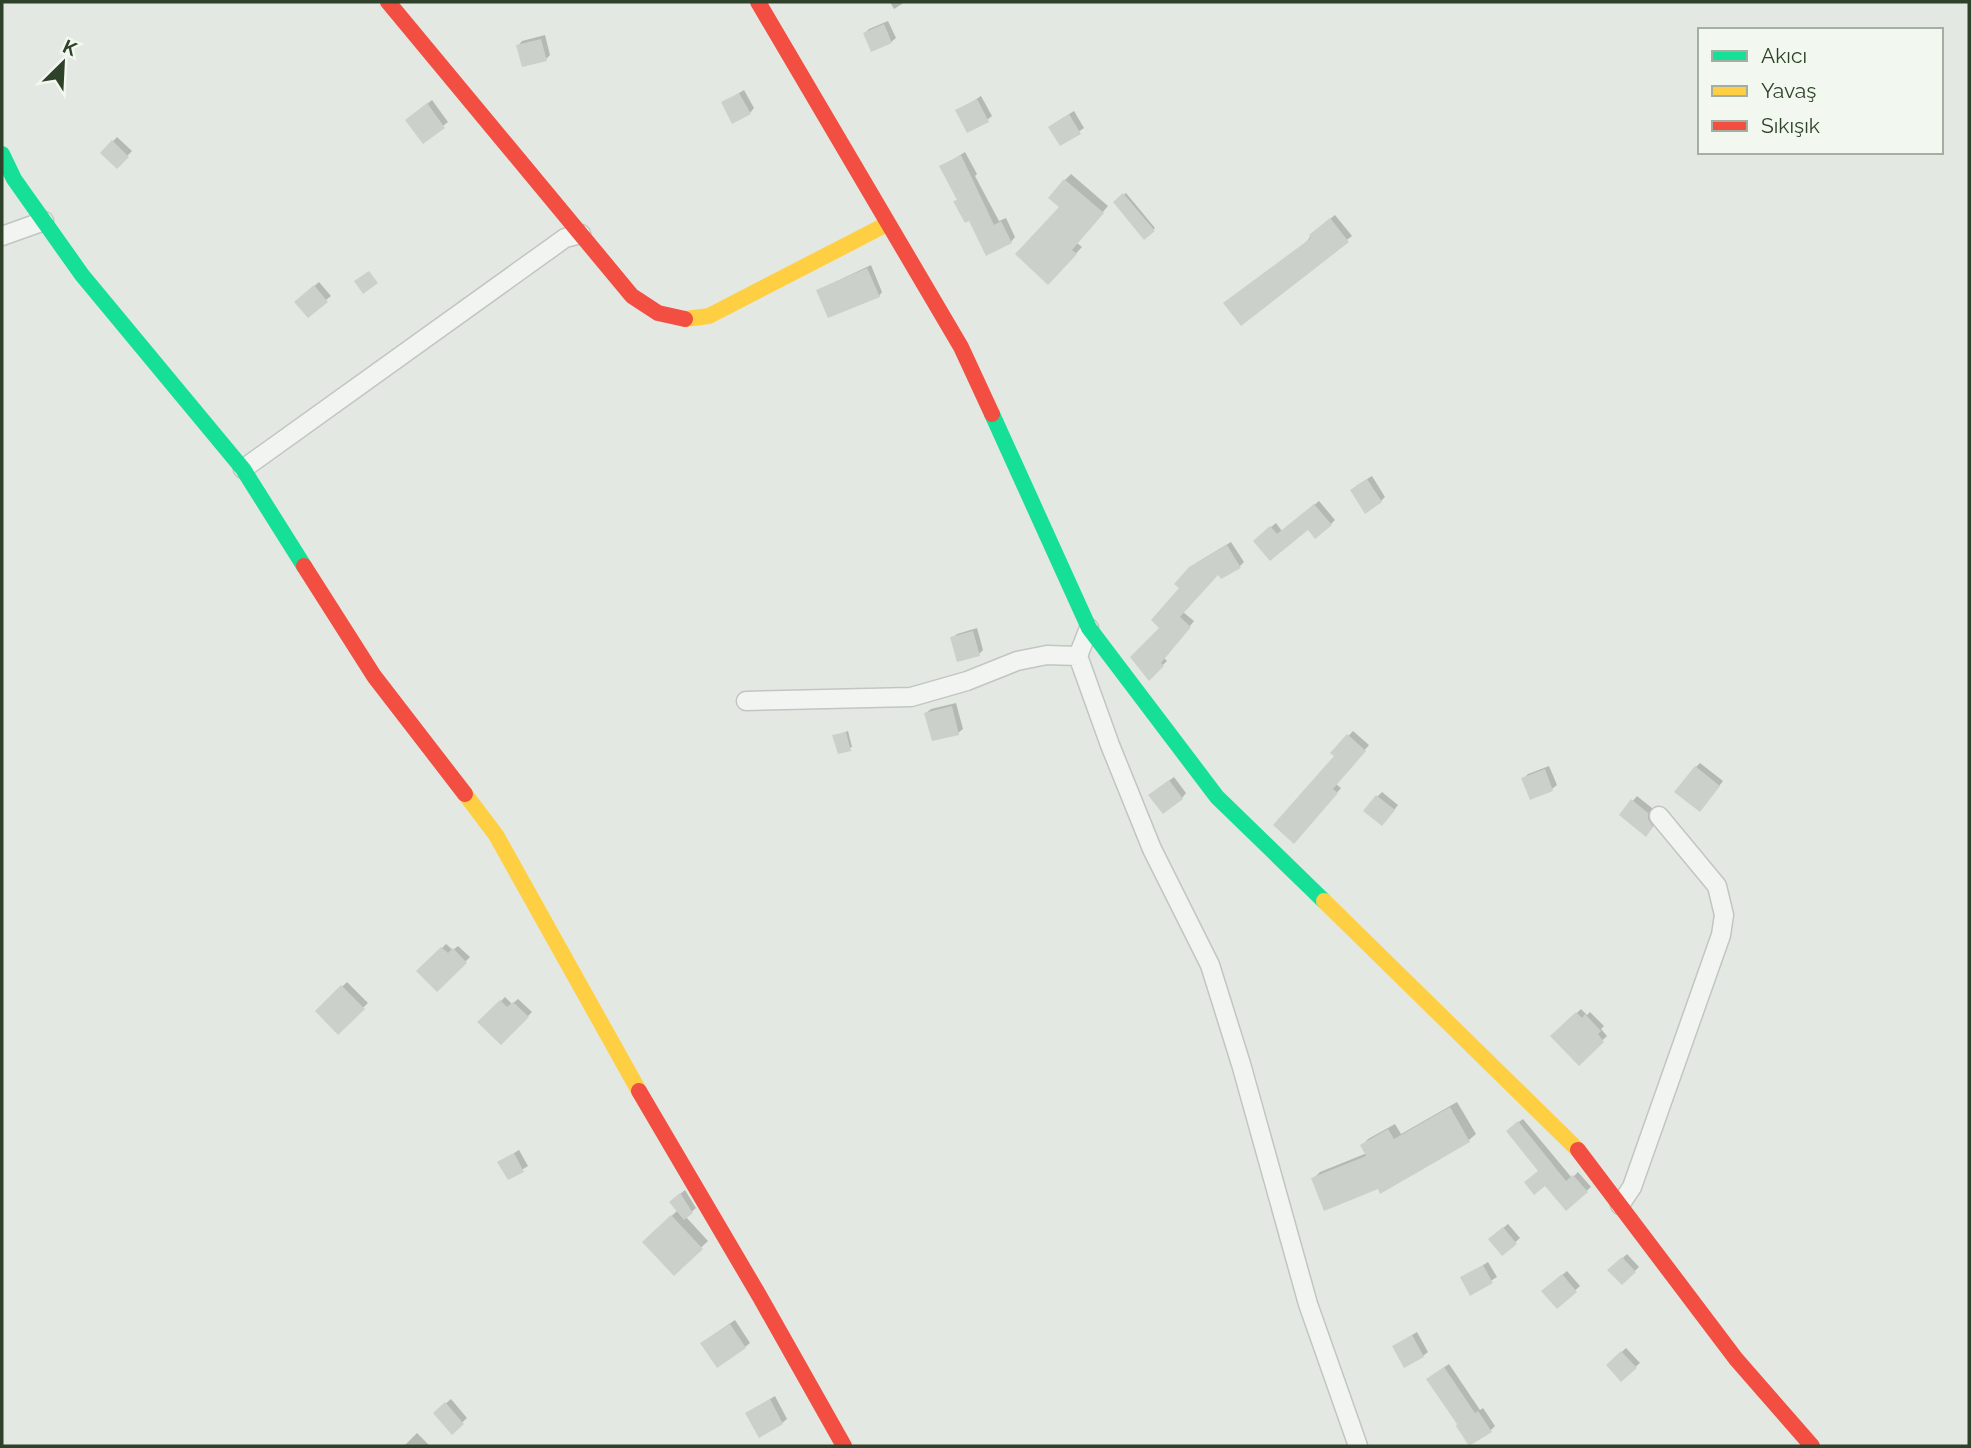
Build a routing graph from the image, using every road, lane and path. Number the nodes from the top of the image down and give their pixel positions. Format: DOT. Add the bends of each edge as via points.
graph roads {
  1 [pos="388,2"];
  2 [pos="758,2"];
  3 [pos="2,154"];
  4 [pos="44,221"];
  5 [pos="887,224"];
  6 [pos="581,234"];
  7 [pos="2,236"];
  8 [pos="243,469"];
  9 [pos="1089,628"];
  10 [pos="1078,656"];
  11 [pos="746,701"];
  12 [pos="1659,816"];
  13 [pos="1620,1205"];
  14 [pos="844,1446"];
  15 [pos="1358,1446"];
  16 [pos="1812,1446"];
  1 -- 6 [label="street"];
  2 -- 5 [label="street"];
  3 -- 4 [label="street"];
  4 -- 7 [label="street"];
  4 -- 8 [label="street" via="82,275"];
  5 -- 6 [label="street" via="709,316 687,319 664,316 641,305"];
  5 -- 9 [label="street" via="961,347"];
  6 -- 8 [label="street" via="565,238"];
  8 -- 14 [label="street" via="374,676 496,835"];
  9 -- 10 [label="street"];
  9 -- 13 [label="street" via="1217,797 1572,1142"];
  10 -- 11 [label="street" via="1047,655 1017,662 911,697"];
  10 -- 15 [label="street" via="1152,849 1210,965 1308,1304"];
  12 -- 13 [label="street" via="1717,886 1724,915 1721,935 1632,1187"];
  13 -- 16 [label="street" via="1737,1359"];
}
